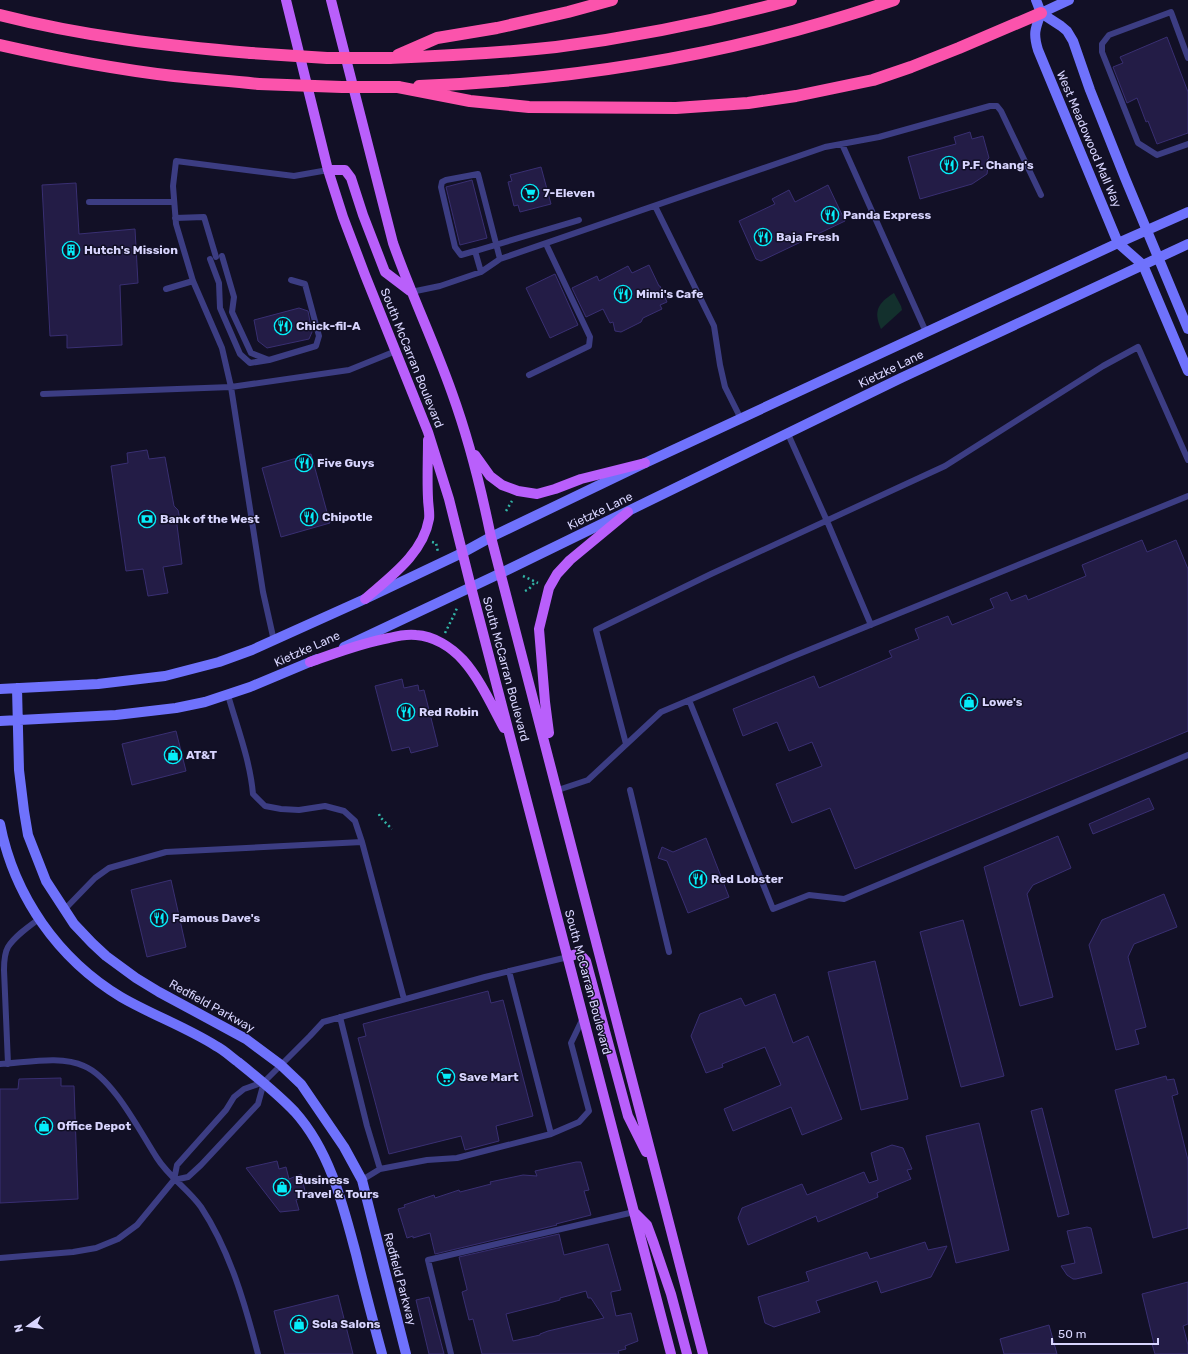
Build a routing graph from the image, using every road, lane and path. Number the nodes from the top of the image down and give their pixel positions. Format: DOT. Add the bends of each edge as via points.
graph roads {
  1 [pos="286,0"];
  2 [pos="332,0"];
  3 [pos="612,0"];
  4 [pos="790,0"];
  5 [pos="894,0"];
  6 [pos="1036,0"];
  7 [pos="1069,0"];
  8 [pos="1041,13"];
  9 [pos="0,15"];
  10 [pos="0,45"];
  11 [pos="389,58"];
  12 [pos="1188,58"];
  13 [pos="398,87"];
  14 [pos="842,144"];
  15 [pos="1188,144"];
  16 [pos="328,170"];
  17 [pos="1041,195"];
  18 [pos="89,202"];
  19 [pos="174,202"];
  20 [pos="655,206"];
  21 [pos="1188,212"];
  22 [pos="175,218"];
  23 [pos="578,220"];
  24 [pos="1147,230"];
  25 [pos="1118,243"];
  26 [pos="496,244"];
  27 [pos="546,244"];
  28 [pos="1188,244"];
  29 [pos="475,251"];
  30 [pos="216,257"];
  31 [pos="1159,258"];
  32 [pos="500,259"];
  33 [pos="1143,265"];
  34 [pos="481,272"];
  35 [pos="291,280"];
  36 [pos="193,281"];
  37 [pos="166,289"];
  38 [pos="411,292"];
  39 [pos="1188,329"];
  40 [pos="926,332"];
  41 [pos="396,351"];
  42 [pos="269,360"];
  43 [pos="1188,371"];
  44 [pos="529,374"];
  45 [pos="231,387"];
  46 [pos="43,394"];
  47 [pos="741,420"];
  48 [pos="428,432"];
  49 [pos="788,434"];
  50 [pos="469,446"];
  51 [pos="1188,460"];
  52 [pos="645,463"];
  53 [pos="1188,496"];
  54 [pos="514,498"];
  55 [pos="506,511"];
  56 [pos="628,512"];
  57 [pos="828,521"];
  58 [pos="492,537"];
  59 [pos="429,542"];
  60 [pos="438,552"];
  61 [pos="462,553"];
  62 [pos="502,573"];
  63 [pos="523,576"];
  64 [pos="535,582"];
  65 [pos="538,583"];
  66 [pos="471,587"];
  67 [pos="525,591"];
  68 [pos="365,599"];
  69 [pos="457,608"];
  70 [pos="871,625"];
  71 [pos="443,637"];
  72 [pos="274,641"];
  73 [pos="310,662"];
  74 [pos="17,688"];
  75 [pos="0,689"];
  76 [pos="228,695"];
  77 [pos="689,700"];
  78 [pos="18,720"];
  79 [pos="0,721"];
  80 [pos="512,740"];
  81 [pos="626,744"];
  82 [pos="1188,755"];
  83 [pos="554,777"];
  84 [pos="558,790"];
  85 [pos="630,790"];
  86 [pos="378,814"];
  87 [pos="0,824"];
  88 [pos="392,829"];
  89 [pos="362,842"];
  90 [pos="64,910"];
  91 [pos="39,919"];
  92 [pos="669,952"];
  93 [pos="568,957"];
  94 [pos="509,971"];
  95 [pos="404,999"];
  96 [pos="584,1016"];
  97 [pos="340,1017"];
  98 [pos="0,1064"];
  99 [pos="8,1064"];
  100 [pos="281,1065"];
  101 [pos="264,1082"];
  102 [pos="551,1134"];
  103 [pos="380,1169"];
  104 [pos="655,1170"];
  105 [pos="174,1180"];
  106 [pos="362,1180"];
  107 [pos="634,1212"];
  108 [pos="0,1258"];
  109 [pos="258,1354"];
  110 [pos="382,1354"];
  111 [pos="406,1354"];
  112 [pos="451,1354"];
  113 [pos="671,1354"];
  114 [pos="687,1354"];
  115 [pos="703,1354"];
  1 -- 16 [label="main road, South McCarran Boulevard"];
  2 -- 38 [label="main road, South McCarran Boulevard" via="393,243"];
  3 -- 11 [label="highway" via="504,26 437,38"];
  4 -- 11 [label="highway" via="663,30 556,47"];
  5 -- 13 [label="highway" via="829,21 756,40 654,62 550,77"];
  6 -- 8 [label="main road"];
  7 -- 8 [label="main road"];
  8 -- 13 [label="highway" via="952,51 873,80 748,103 676,108 529,107 470,101"];
  8 -- 24 [label="main road, West Meadowood Mall Way" via="1067,31 1073,41 1101,119"];
  8 -- 25 [label="main road, West Meadowood Mall Way" via="1035,31 1038,48"];
  9 -- 11 [label="highway, bridge" via="136,41 251,53 326,58"];
  10 -- 13 [label="highway, bridge" via="74,61 174,76 259,84"];
  12 -- 15 [label="lane" via="1171,12 1109,35 1102,44 1102,52 1138,143 1157,155"];
  14 -- 17 [label="lane" via="879,137 997,106"];
  14 -- 20 [label="lane" via="825,147"];
  14 -- 40 [label="lane"];
  16 -- 19 [label="lane" via="294,176 176,161"];
  16 -- 38 [label="main road" via="345,170 351,178 385,272"];
  16 -- 41 [label="main road, South McCarran Boulevard" via="343,218"];
  18 -- 19 [label="lane"];
  19 -- 22 [label="lane"];
  20 -- 27 [label="lane"];
  20 -- 47 [label="lane" via="714,326 725,387"];
  21 -- 24 [label="main road, Kietzke Lane"];
  22 -- 30 [label="lane" via="204,217"];
  22 -- 36 [label="lane"];
  23 -- 26 [label="lane"];
  24 -- 25 [label="main road, Kietzke Lane"];
  24 -- 31 [label="main road, West Meadowood Mall Way"];
  25 -- 33 [label="main road, West Meadowood Mall Way"];
  25 -- 40 [label="main road, Kietzke Lane"];
  26 -- 29 [label="lane"];
  26 -- 29 [label="lane" via="478,174 446,180 442,182 441,187 455,248 461,255"];
  26 -- 32 [label="lane"];
  27 -- 32 [label="lane"];
  27 -- 44 [label="lane" via="590,337 589,346"];
  28 -- 31 [label="main road, Kietzke Lane"];
  29 -- 34 [label="lane"];
  30 -- 42 [label="lane" via="234,297 232,312 251,353"];
  30 -- 42 [label="lane" via="220,308 240,354 250,362"];
  31 -- 33 [label="main road, Kietzke Lane"];
  31 -- 39 [label="main road, West Meadowood Mall Way"];
  32 -- 34 [label="lane"];
  33 -- 43 [label="main road"];
  33 -- 49 [label="main road, Kietzke Lane"];
  34 -- 38 [label="lane" via="440,286"];
  35 -- 42 [label="lane" via="305,284 320,336 316,346"];
  36 -- 37 [label="lane"];
  36 -- 45 [label="lane" via="222,348"];
  38 -- 50 [label="main road, South McCarran Boulevard" via="445,373"];
  40 -- 47 [label="main road, Kietzke Lane"];
  41 -- 45 [label="lane" via="349,370"];
  41 -- 48 [label="main road, South McCarran Boulevard"];
  45 -- 46 [label="lane"];
  45 -- 72 [label="lane" via="263,592"];
  47 -- 52 [label="main road, Kietzke Lane"];
  48 -- 61 [label="main road, South McCarran Boulevard" via="447,492"];
  48 -- 68 [label="main road" via="429,519 422,539 412,555 395,573"];
  49 -- 56 [label="main road, Kietzke Lane"];
  49 -- 57 [label="lane"];
  50 -- 52 [label="main road" via="490,476 502,485 537,494 581,479"];
  50 -- 58 [label="main road, South McCarran Boulevard"];
  51 -- 57 [label="lane" via="1138,347 1103,366 945,466"];
  52 -- 58 [label="main road, Kietzke Lane"];
  53 -- 70 [label="lane"];
  54 -- 55 [label="path"];
  56 -- 62 [label="main road, Kietzke Lane"];
  56 -- 83 [label="main road" via="570,560 549,588 539,629"];
  57 -- 70 [label="lane"];
  57 -- 81 [label="lane" via="596,630"];
  58 -- 61 [label="main road, Kietzke Lane"];
  58 -- 62 [label="main road, South McCarran Boulevard"];
  59 -- 60 [label="path" via="436,543"];
  61 -- 66 [label="main road, South McCarran Boulevard"];
  61 -- 68 [label="main road, Kietzke Lane"];
  62 -- 66 [label="main road, Kietzke Lane"];
  62 -- 83 [label="main road, South McCarran Boulevard"];
  63 -- 64 [label="path"];
  64 -- 65 [label="path"];
  64 -- 67 [label="path"];
  66 -- 73 [label="main road, Kietzke Lane"];
  66 -- 80 [label="main road, South McCarran Boulevard"];
  68 -- 72 [label="main road, Kietzke Lane"];
  69 -- 71 [label="path"];
  70 -- 77 [label="lane"];
  72 -- 74 [label="main road, Kietzke Lane" via="219,662 165,676 98,684"];
  73 -- 76 [label="main road, Kietzke Lane"];
  73 -- 80 [label="main road" via="368,642 400,635 416,635 440,642 464,661"];
  74 -- 75 [label="main road, Kietzke Lane"];
  74 -- 78 [label="main road, Redfield Parkway"];
  76 -- 78 [label="main road, Kietzke Lane" via="205,702 143,713"];
  76 -- 89 [label="lane" via="242,740 253,794 265,806 299,810 326,806 344,811 355,821"];
  77 -- 81 [label="lane" via="661,712"];
  77 -- 82 [label="lane" via="773,909 809,895 844,899"];
  78 -- 79 [label="main road, Kietzke Lane"];
  78 -- 90 [label="main road, Redfield Parkway" via="21,792 28,835 46,881"];
  80 -- 93 [label="main road, South McCarran Boulevard"];
  81 -- 84 [label="lane" via="588,780"];
  83 -- 84 [label="main road, South McCarran Boulevard"];
  84 -- 104 [label="main road, South McCarran Boulevard"];
  85 -- 92 [label="lane"];
  86 -- 88 [label="path"];
  87 -- 91 [label="main road" via="18,882"];
  89 -- 90 [label="lane" via="166,852 109,868 95,878"];
  89 -- 95 [label="lane"];
  90 -- 100 [label="main road, Redfield Parkway" via="92,943 121,967 159,992 246,1039"];
  91 -- 99 [label="lane" via="7,948 4,970"];
  91 -- 101 [label="main road" via="69,956 121,997 217,1046"];
  93 -- 94 [label="lane"];
  93 -- 96 [label="main road, South McCarran Boulevard"];
  93 -- 104 [label="main road" via="579,954 586,962 628,1116"];
  94 -- 95 [label="lane"];
  94 -- 102 [label="lane"];
  95 -- 97 [label="lane"];
  96 -- 102 [label="lane" via="571,1043 589,1111 578,1122"];
  96 -- 107 [label="main road, South McCarran Boulevard"];
  97 -- 100 [label="lane" via="323,1022"];
  97 -- 103 [label="lane"];
  98 -- 99 [label="lane"];
  99 -- 105 [label="lane" via="66,1061 85,1066 102,1077"];
  100 -- 101 [label="lane"];
  100 -- 106 [label="main road, Redfield Parkway" via="301,1084 344,1147"];
  101 -- 105 [label="lane" via="244,1089 234,1097 226,1110 177,1165"];
  101 -- 105 [label="lane" via="258,1104 188,1177"];
  101 -- 110 [label="main road" via="296,1113 313,1136 328,1166 341,1197"];
  102 -- 103 [label="lane" via="457,1158 427,1160"];
  103 -- 106 [label="lane"];
  104 -- 115 [label="main road, South McCarran Boulevard"];
  105 -- 108 [label="lane" via="137,1225 118,1239 96,1248 74,1252"];
  105 -- 109 [label="lane" via="200,1206 213,1227 242,1298"];
  106 -- 111 [label="main road, Redfield Parkway"];
  107 -- 112 [label="lane" via="428,1260"];
  107 -- 113 [label="main road, South McCarran Boulevard"];
  107 -- 114 [label="main road" via="647,1225 671,1294"];
}
